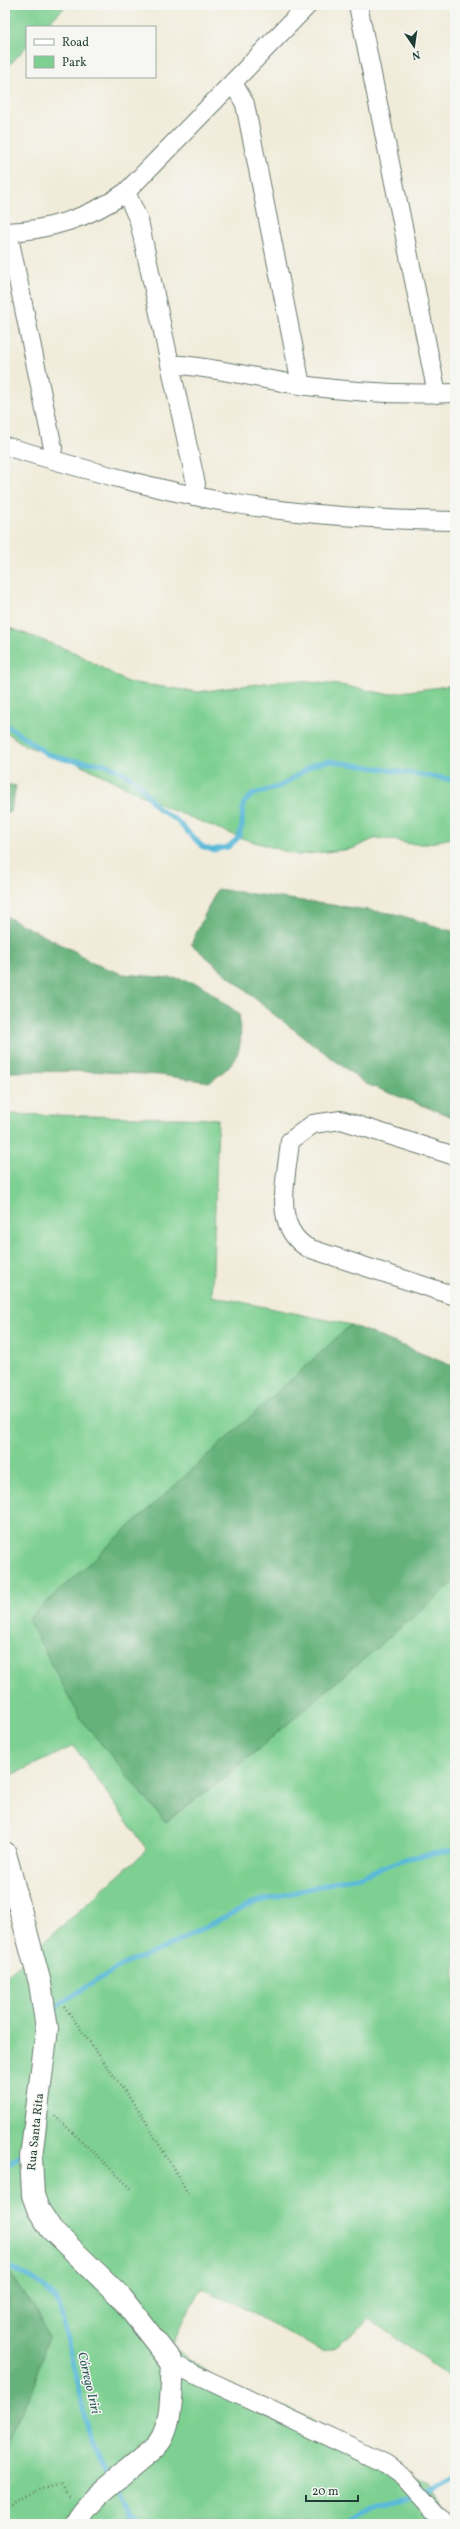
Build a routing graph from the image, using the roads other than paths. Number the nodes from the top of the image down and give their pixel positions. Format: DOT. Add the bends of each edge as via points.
graph roads {
  1 [pos="308,5"];
  2 [pos="358,5"];
  3 [pos="233,83"];
  4 [pos="126,192"];
  5 [pos="6,232"];
  6 [pos="170,364"];
  7 [pos="301,385"];
  8 [pos="455,393"];
  9 [pos="437,394"];
  10 [pos="5,446"];
  11 [pos="51,459"];
  12 [pos="194,496"];
  13 [pos="455,521"];
  14 [pos="455,1156"];
  15 [pos="455,1296"];
  16 [pos="5,1853"];
  17 [pos="173,2364"];
  18 [pos="78,2519"];
  19 [pos="446,2524"];
  1 -- 3 [label="street"];
  2 -- 9 [label="street"];
  3 -- 4 [label="street"];
  3 -- 7 [label="street" via="245,104"];
  4 -- 5 [label="street" via="82,217 41,228"];
  4 -- 6 [label="street" via="139,220"];
  5 -- 11 [label="street" via="53,448"];
  6 -- 7 [label="street" via="201,366"];
  6 -- 12 [label="street" via="196,484"];
  7 -- 9 [label="street"];
  8 -- 9 [label="street"];
  10 -- 11 [label="street"];
  11 -- 12 [label="street"];
  12 -- 13 [label="street" via="264,508 343,517"];
  14 -- 15 [label="street" via="350,1121 331,1120 313,1124 290,1142 284,1209 288,1229 293,1237 308,1248"];
  16 -- 17 [label="street, Rua Santa Rita" via="40,1983 47,2029 31,2157 31,2183 38,2209 51,2229 120,2296"];
  17 -- 18 [label="street" via="169,2414 163,2437 150,2452 96,2497"];
  17 -- 19 [label="street" via="386,2464 404,2477"];
}
